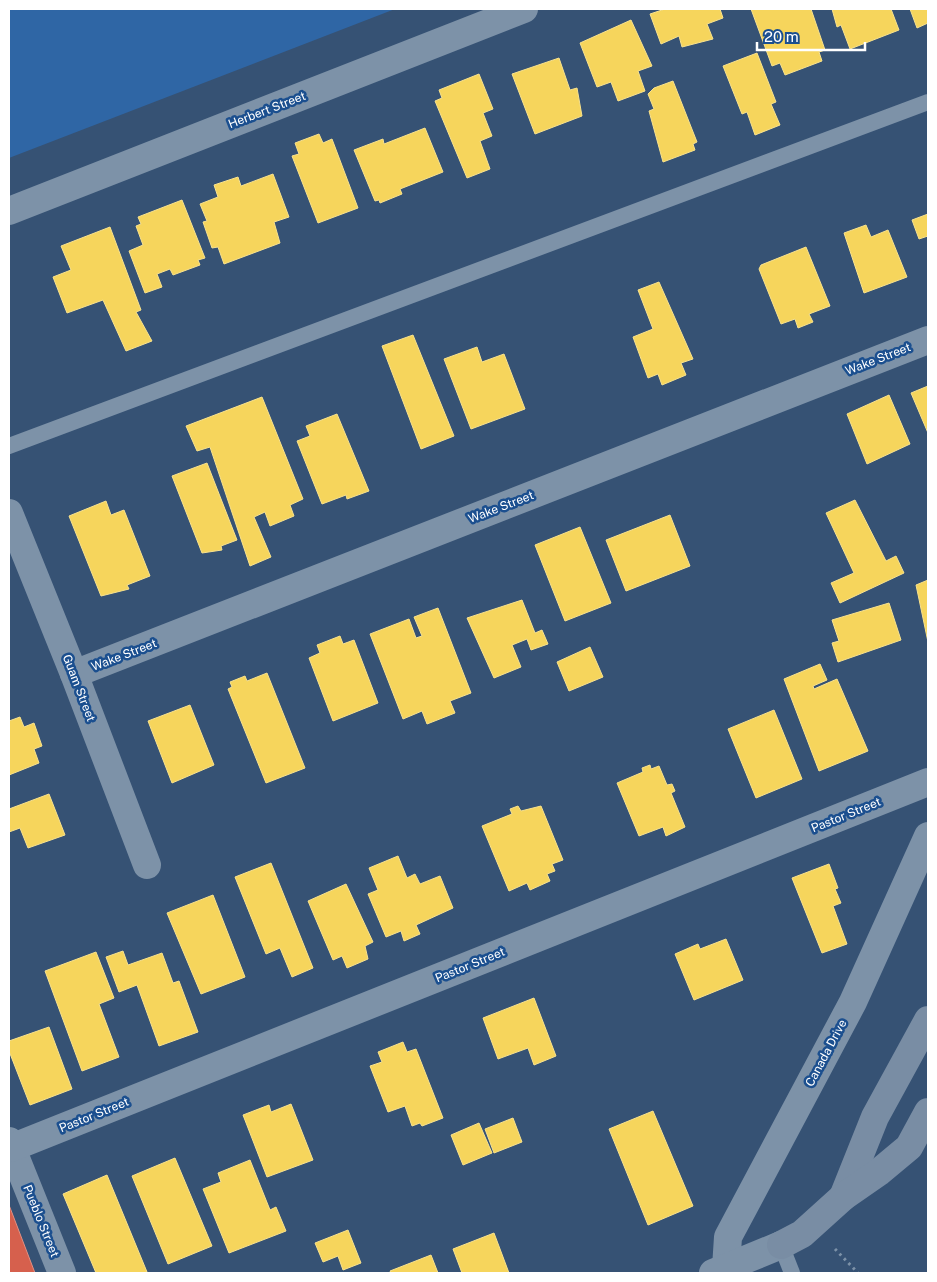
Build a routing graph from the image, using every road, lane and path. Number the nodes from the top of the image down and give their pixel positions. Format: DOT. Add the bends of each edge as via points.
graph roads {
  1 [pos="524,9"];
  2 [pos="928,102"];
  3 [pos="9,211"];
  4 [pos="928,340"];
  5 [pos="9,446"];
  6 [pos="9,513"];
  7 [pos="74,674"];
  8 [pos="928,782"];
  9 [pos="928,836"];
  10 [pos="147,865"];
  11 [pos="928,1020"];
  12 [pos="928,1112"];
  13 [pos="10,1144"];
  14 [pos="843,1197"];
  15 [pos="781,1246"];
  16 [pos="719,1271"];
  17 [pos="62,1273"];
  18 [pos="792,1273"];
  1 -- 3 [label="street, Herbert Street"];
  2 -- 5 [label="lane"];
  4 -- 7 [label="street, Wake Street"];
  6 -- 7 [label="street, Guam Street"];
  7 -- 10 [label="street, Guam Street"];
  8 -- 13 [label="street, Pastor Street"];
  9 -- 16 [label="street, Canada Drive" via="853,1002 728,1237"];
  11 -- 14 [label="street" via="875,1117"];
  12 -- 14 [label="street" via="909,1147"];
  13 -- 17 [label="street, Pueblo Street"];
  14 -- 15 [label="street" via="802,1234"];
  15 -- 16 [label="street"];
  15 -- 18 [label="lane"];
}
